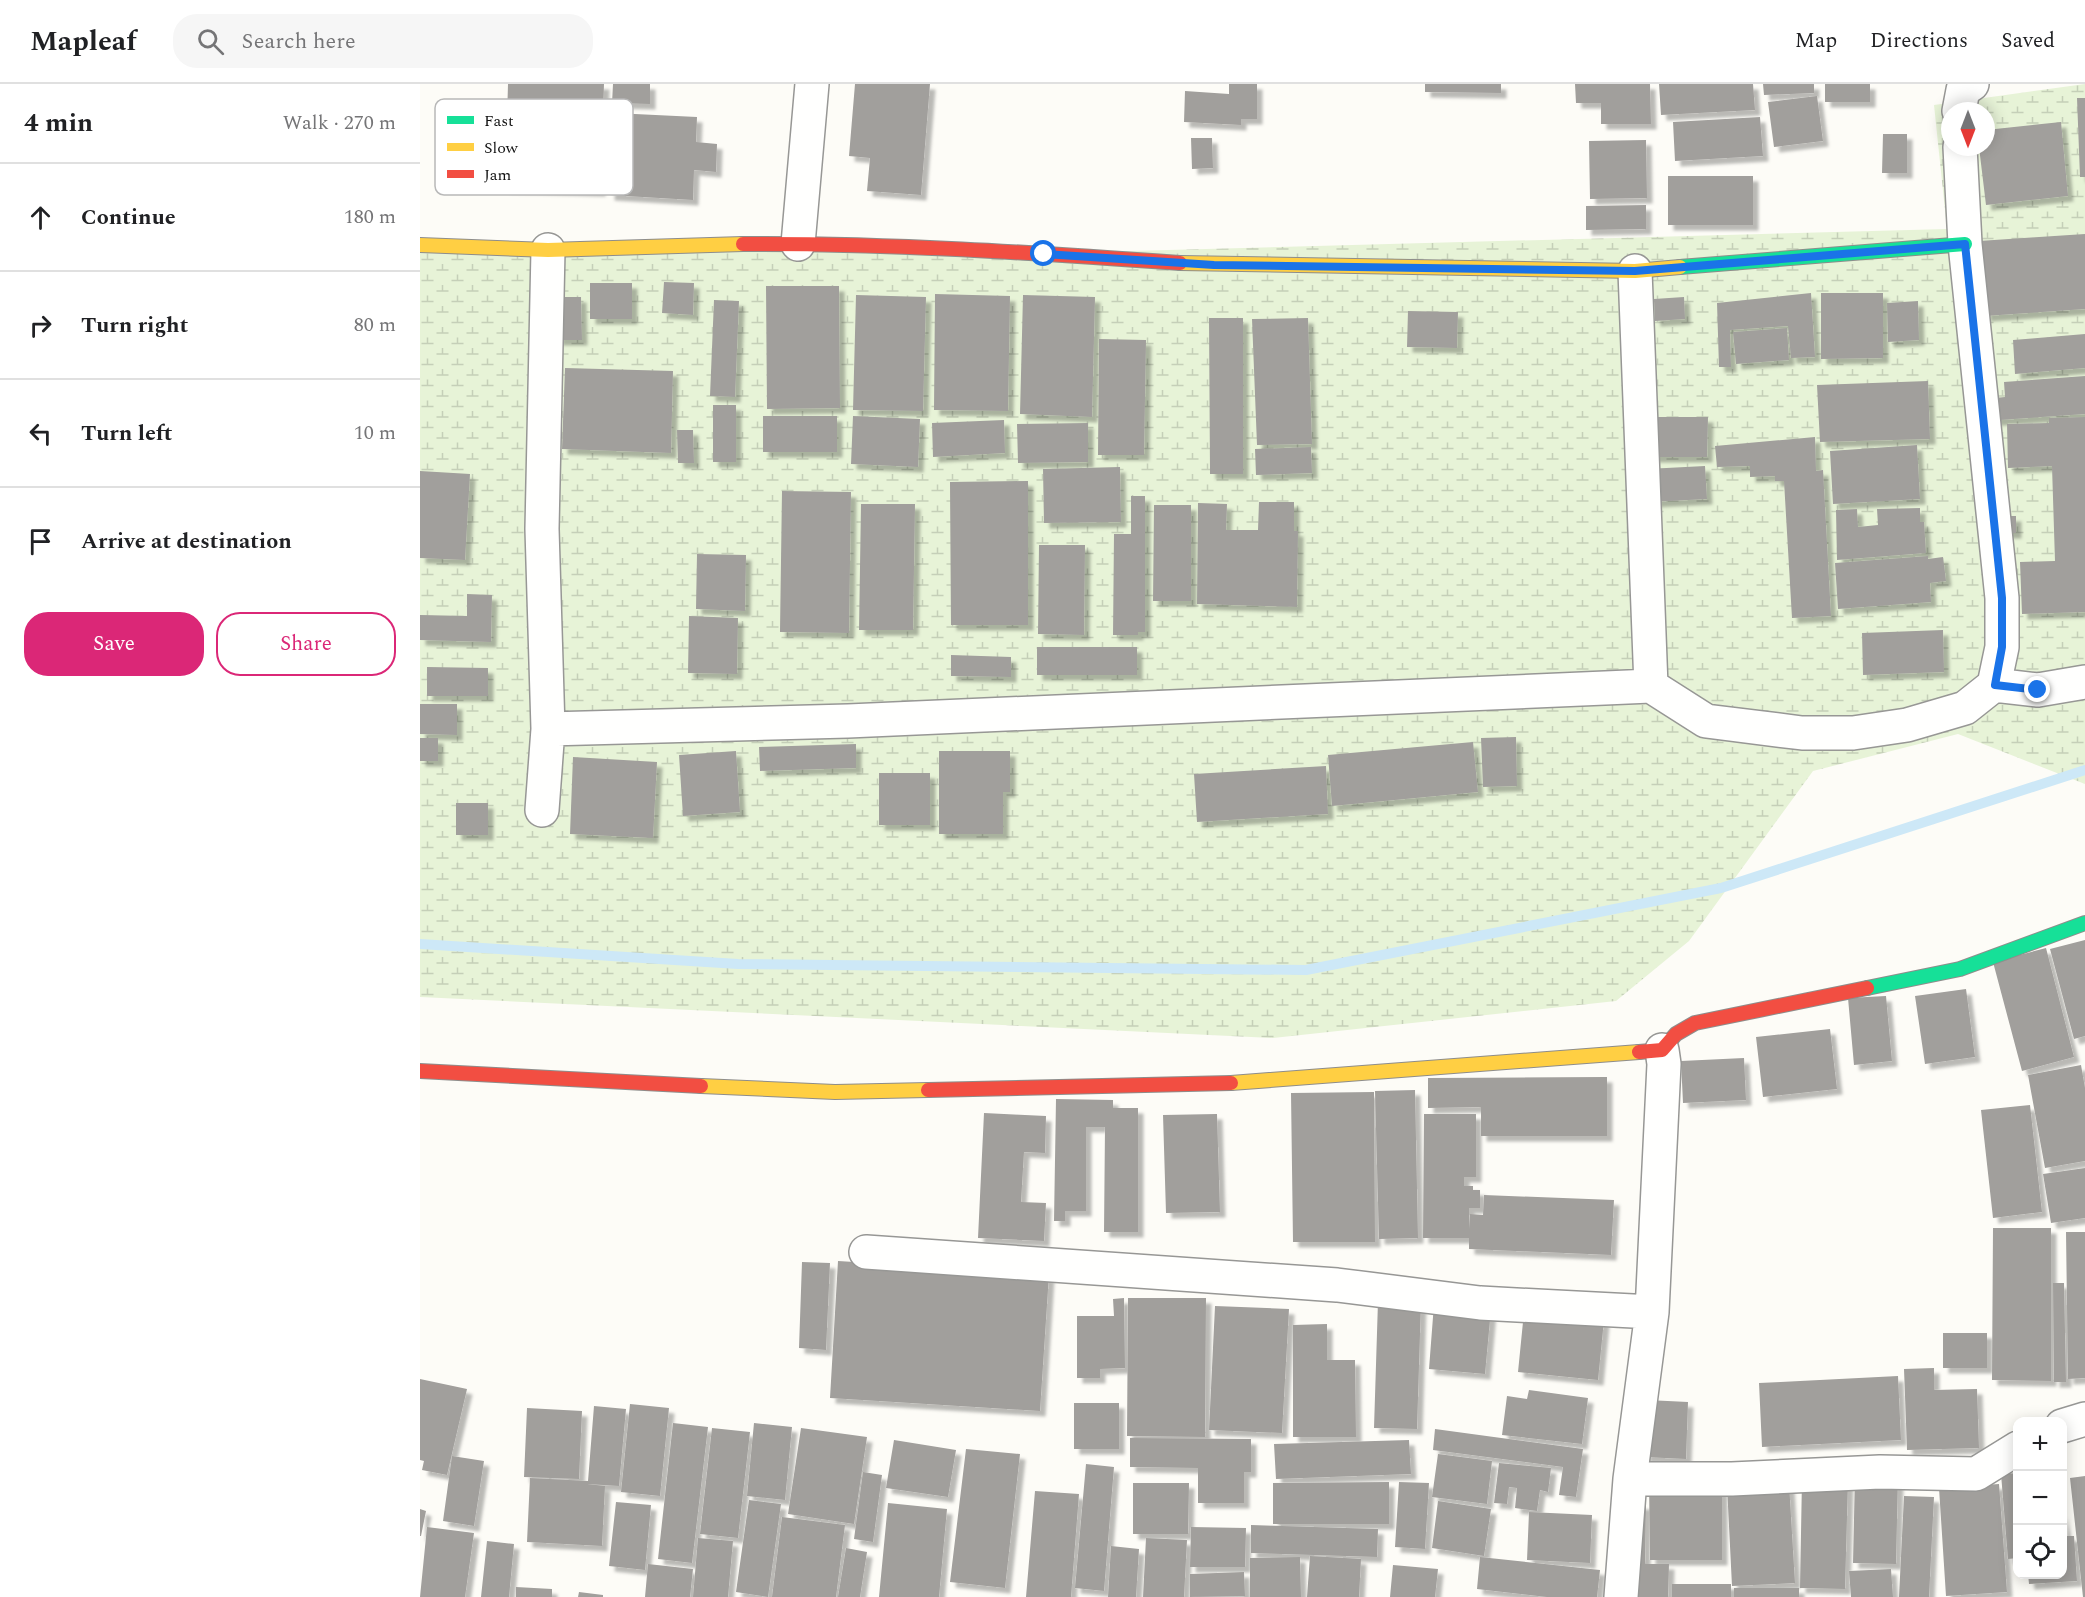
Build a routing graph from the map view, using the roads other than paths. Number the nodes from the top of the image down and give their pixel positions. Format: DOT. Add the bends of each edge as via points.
graph roads {
  1 [pos="812,84"];
  2 [pos="1972,84"];
  3 [pos="1961,102"];
  4 [pos="1960,156"];
  5 [pos="798,244"];
  6 [pos="1965,244"];
  7 [pos="420,245"];
  8 [pos="548,250"];
  9 [pos="1635,271"];
  10 [pos="2085,682"];
  11 [pos="1995,685"];
  12 [pos="1652,686"];
  13 [pos="548,729"];
  14 [pos="542,810"];
  15 [pos="2085,923"];
  16 [pos="1662,1050"];
  17 [pos="420,1071"];
  18 [pos="866,1252"];
  19 [pos="1652,1312"];
  20 [pos="2085,1419"];
  21 [pos="2067,1424"];
  22 [pos="2013,1451"];
  23 [pos="1630,1479"];
  24 [pos="1621,1597"];
  1 -- 5 [label="street"];
  2 -- 3 [label="street" via="1963,90"];
  4 -- 6 [label="street"];
  5 -- 8 [label="street"];
  5 -- 9 [label="street" via="1214,265"];
  6 -- 9 [label="street"];
  6 -- 11 [label="street" via="2002,598 2002,647"];
  7 -- 8 [label="street"];
  8 -- 13 [label="street" via="542,529"];
  9 -- 12 [label="street"];
  10 -- 11 [label="street" via="2038,690"];
  11 -- 12 [label="street" via="1965,708 1907,725 1853,733 1802,733 1706,721"];
  12 -- 13 [label="street" via="848,721"];
  13 -- 14 [label="street"];
  15 -- 16 [label="street" via="1960,969 1695,1023 1676,1034"];
  16 -- 17 [label="street" via="1235,1083 835,1092"];
  16 -- 19 [label="street"];
  18 -- 19 [label="street" via="1337,1285 1480,1303"];
  19 -- 23 [label="street"];
  20 -- 21 [label="street"];
  22 -- 23 [label="street" via="1976,1474 1880,1472"];
  23 -- 24 [label="street"];
}
